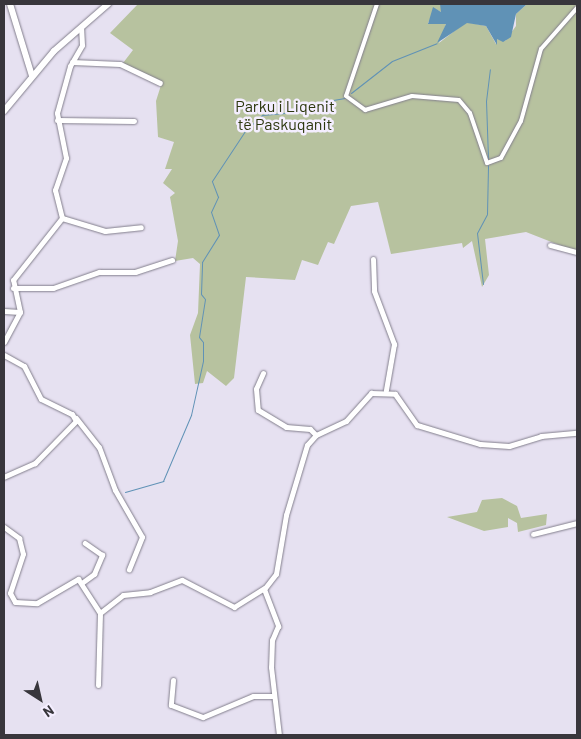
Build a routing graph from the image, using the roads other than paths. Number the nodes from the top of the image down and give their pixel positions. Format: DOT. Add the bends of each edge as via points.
graph roads {
  1 [pos="10,4"];
  2 [pos="108,4"];
  3 [pos="376,4"];
  4 [pos="577,8"];
  5 [pos="82,27"];
  6 [pos="72,62"];
  7 [pos="32,76"];
  8 [pos="160,83"];
  9 [pos="4,112"];
  10 [pos="57,120"];
  11 [pos="134,121"];
  12 [pos="62,218"];
  13 [pos="140,227"];
  14 [pos="550,245"];
  15 [pos="577,252"];
  16 [pos="373,259"];
  17 [pos="172,260"];
  18 [pos="13,288"];
  19 [pos="4,311"];
  20 [pos="20,312"];
  21 [pos="4,342"];
  22 [pos="4,355"];
  23 [pos="263,373"];
  24 [pos="386,390"];
  25 [pos="75,418"];
  26 [pos="577,433"];
  27 [pos="316,435"];
  28 [pos="4,477"];
  29 [pos="577,523"];
  30 [pos="4,527"];
  31 [pos="533,534"];
  32 [pos="84,543"];
  33 [pos="129,570"];
  34 [pos="83,582"];
  35 [pos="264,589"];
  36 [pos="100,613"];
  37 [pos="174,680"];
  38 [pos="98,685"];
  39 [pos="273,696"];
  40 [pos="279,735"];
  1 -- 7 [label="street"];
  2 -- 5 [label="street"];
  3 -- 4 [label="street" via="346,96 365,110 412,96 460,100 469,110 487,163 503,155 521,121 540,49"];
  5 -- 6 [label="street" via="82,45"];
  5 -- 7 [label="street"];
  6 -- 8 [label="street" via="120,64"];
  6 -- 10 [label="street"];
  7 -- 9 [label="street"];
  10 -- 11 [label="street"];
  10 -- 12 [label="street" via="66,158 55,190"];
  12 -- 13 [label="street" via="105,232"];
  12 -- 18 [label="street" via="26,260"];
  14 -- 15 [label="street"];
  16 -- 24 [label="street" via="374,291 394,344"];
  17 -- 18 [label="street" via="135,272 99,272 53,288"];
  18 -- 20 [label="street"];
  19 -- 20 [label="street"];
  20 -- 21 [label="street"];
  22 -- 25 [label="street" via="24,366 45,402"];
  23 -- 27 [label="street" via="256,389 258,410 286,427 310,429"];
  24 -- 26 [label="street" via="398,397 408,418 417,426 480,444 509,446 541,436"];
  24 -- 27 [label="street" via="371,393 341,425"];
  25 -- 28 [label="street" via="72,428 35,462"];
  25 -- 33 [label="street" via="95,441 115,490 142,537"];
  27 -- 35 [label="street" via="307,445 295,480 280,564"];
  29 -- 31 [label="street"];
  30 -- 34 [label="street" via="18,538 23,554 10,593 12,601 37,603 75,579"];
  32 -- 34 [label="street" via="102,555 94,574"];
  34 -- 36 [label="street" via="92,608"];
  35 -- 36 [label="street" via="229,607 201,588 178,580 150,592 118,596"];
  35 -- 39 [label="street" via="278,628 272,640"];
  36 -- 38 [label="street"];
  37 -- 39 [label="street" via="171,705 202,717 253,696"];
  39 -- 40 [label="street"];
}
